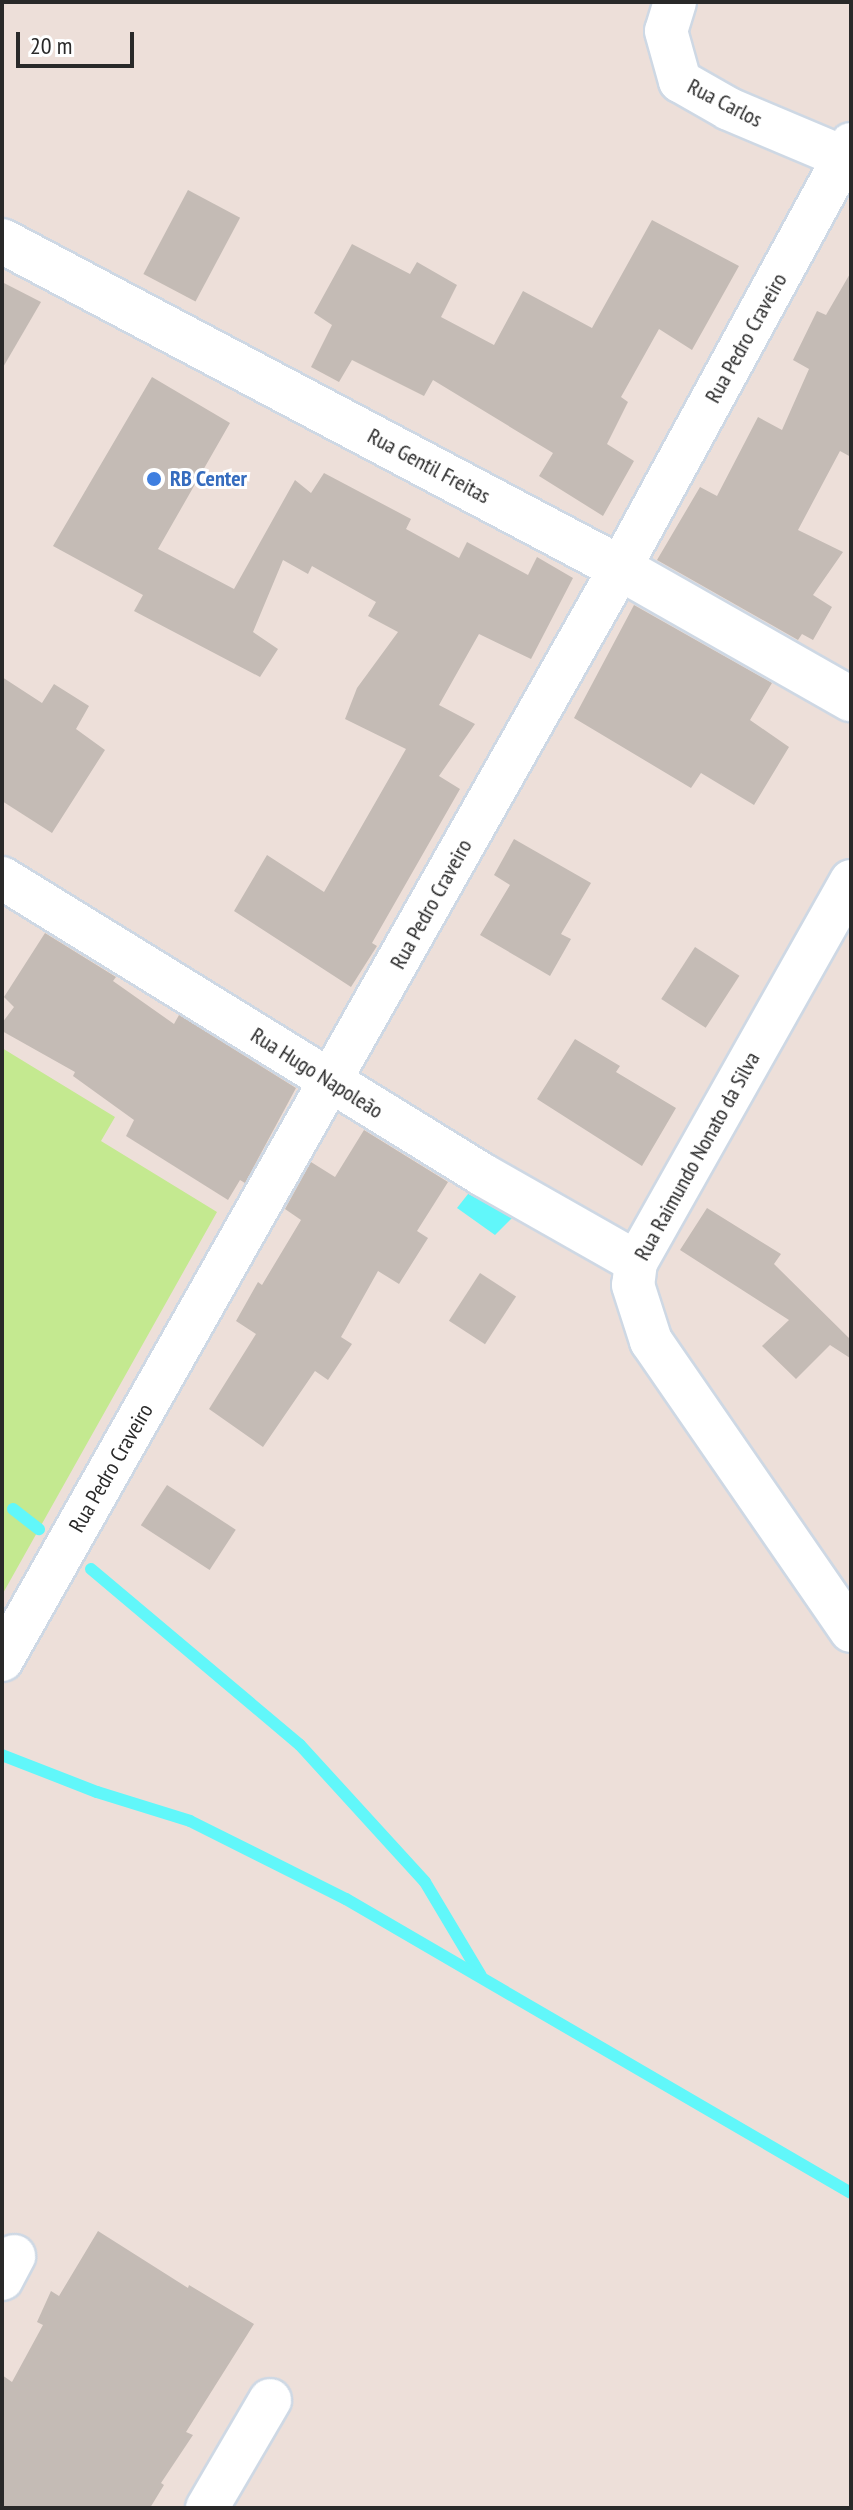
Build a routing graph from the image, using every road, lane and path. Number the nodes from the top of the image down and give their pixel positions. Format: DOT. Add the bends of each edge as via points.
graph roads {
  1 [pos="675,2"];
  2 [pos="848,151"];
  3 [pos="2,241"];
  4 [pos="620,568"];
  5 [pos="851,699"];
  6 [pos="2,878"];
  7 [pos="851,881"];
  8 [pos="332,1082"];
  9 [pos="636,1262"];
  10 [pos="851,1631"];
  11 [pos="2,1660"];
  12 [pos="270,2400"];
  13 [pos="207,2508"];
  1 -- 2 [label="street, Rua Carlos" via="666,31 680,81 729,109"];
  2 -- 4 [label="street, Rua Pedro Craveiro"];
  3 -- 4 [label="main road, Rua Gentil Freitas"];
  4 -- 5 [label="main road, Rua Gentil Freitas"];
  4 -- 8 [label="street, Rua Pedro Craveiro"];
  6 -- 8 [label="street, Rua Hugo Napoleão"];
  7 -- 9 [label="street, Rua Raimundo Nonato da Silva"];
  8 -- 9 [label="street, Rua Hugo Napoleão"];
  8 -- 11 [label="street, Rua Pedro Craveiro"];
  9 -- 10 [label="street, Rua Raimundo Nonato da Silva" via="633,1285 651,1341"];
  12 -- 13 [label="street"];
}
